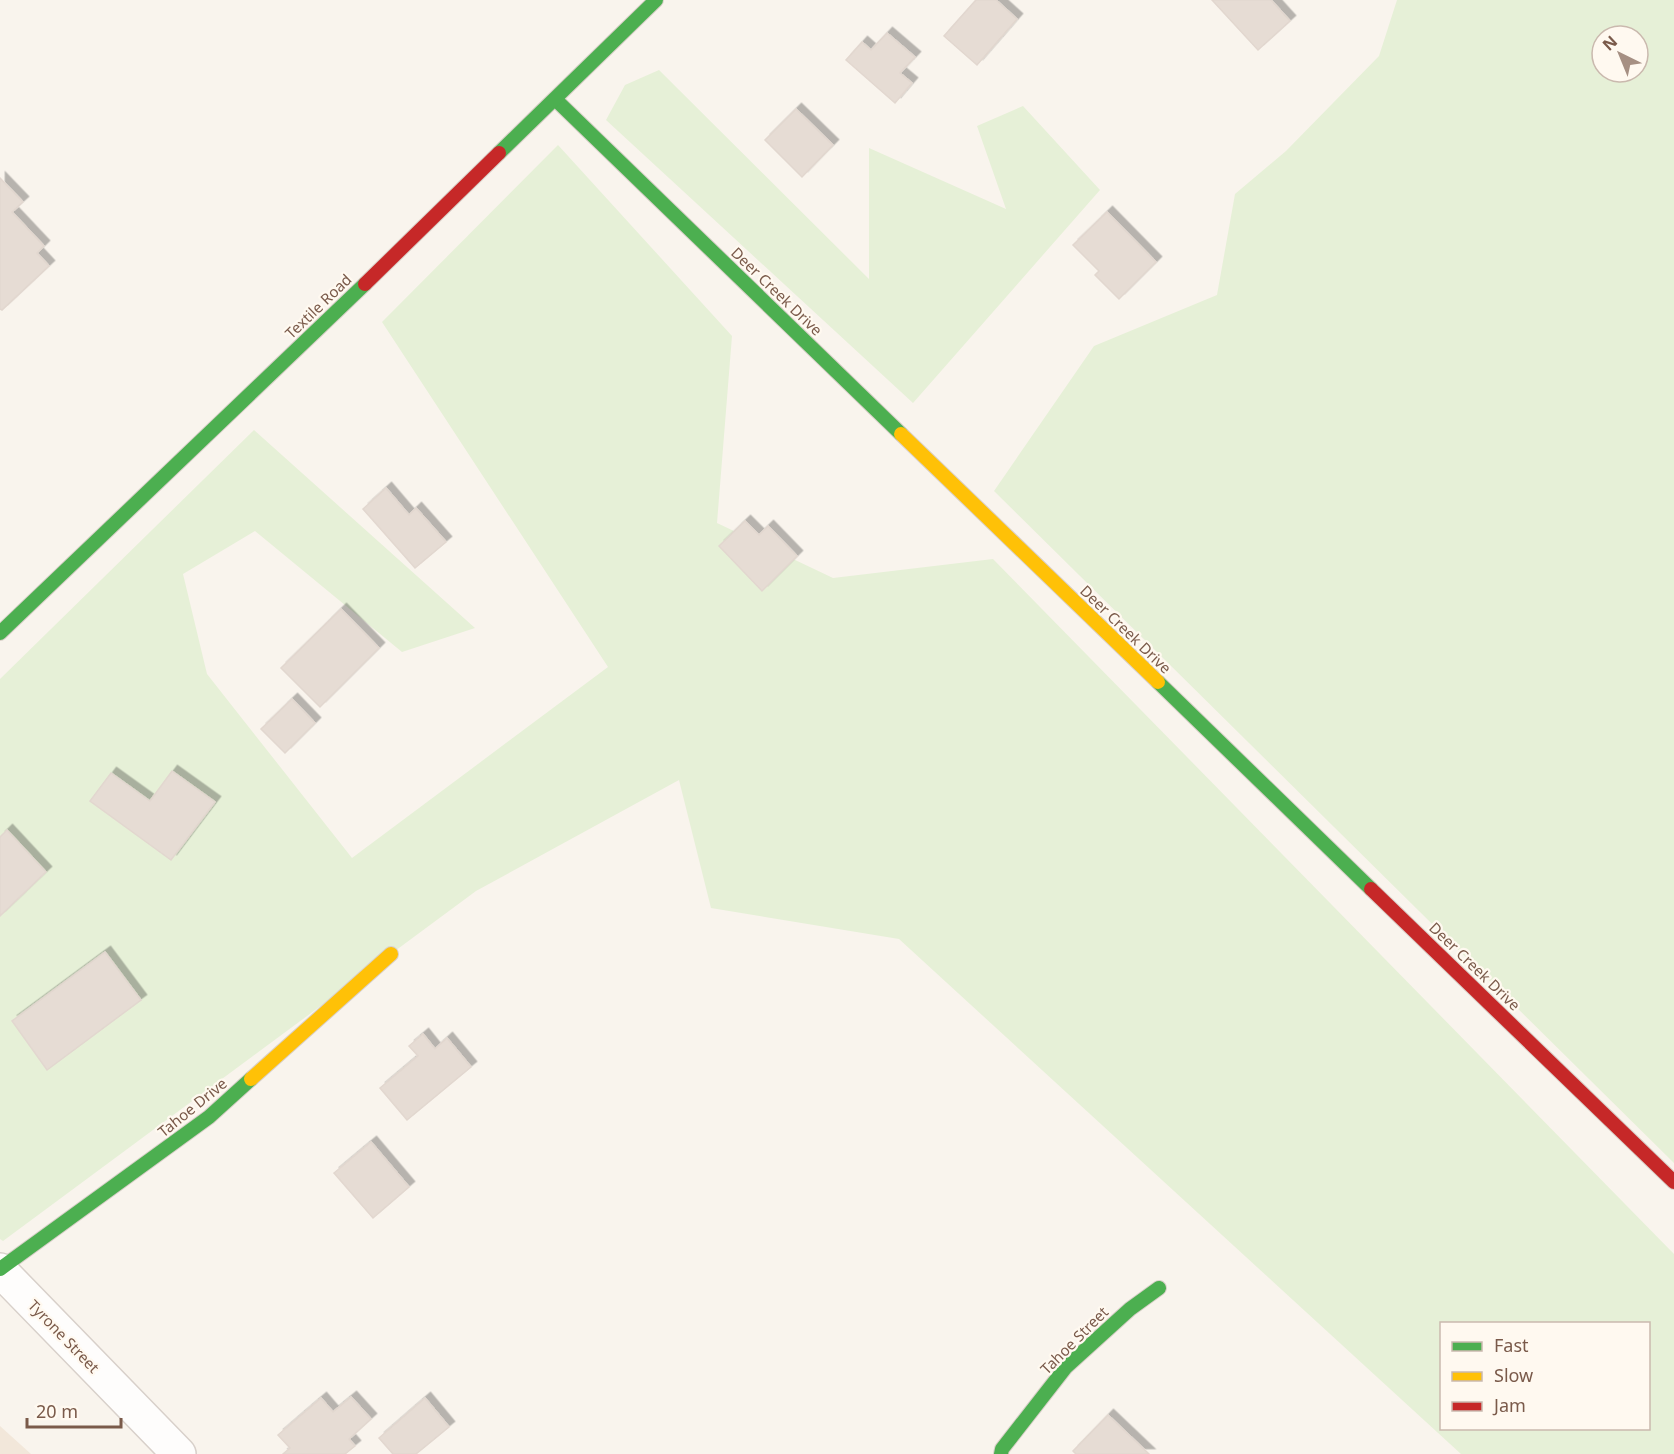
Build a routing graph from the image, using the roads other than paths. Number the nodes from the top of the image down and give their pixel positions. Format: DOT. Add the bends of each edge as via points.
graph roads {
  1 [pos="656,0"];
  2 [pos="555,99"];
  3 [pos="0,633"];
  4 [pos="391,954"];
  5 [pos="1674,1182"];
  6 [pos="0,1270"];
  7 [pos="1159,1288"];
  8 [pos="179,1454"];
  9 [pos="1001,1454"];
  1 -- 2 [label="street, Textile Road"];
  2 -- 3 [label="street, Textile Road"];
  2 -- 5 [label="street, Deer Creek Drive"];
  4 -- 6 [label="street, Tahoe Drive" via="209,1117"];
  6 -- 8 [label="street, Tyrone Street"];
  7 -- 9 [label="street, Tahoe Street" via="1066,1367"];
}
